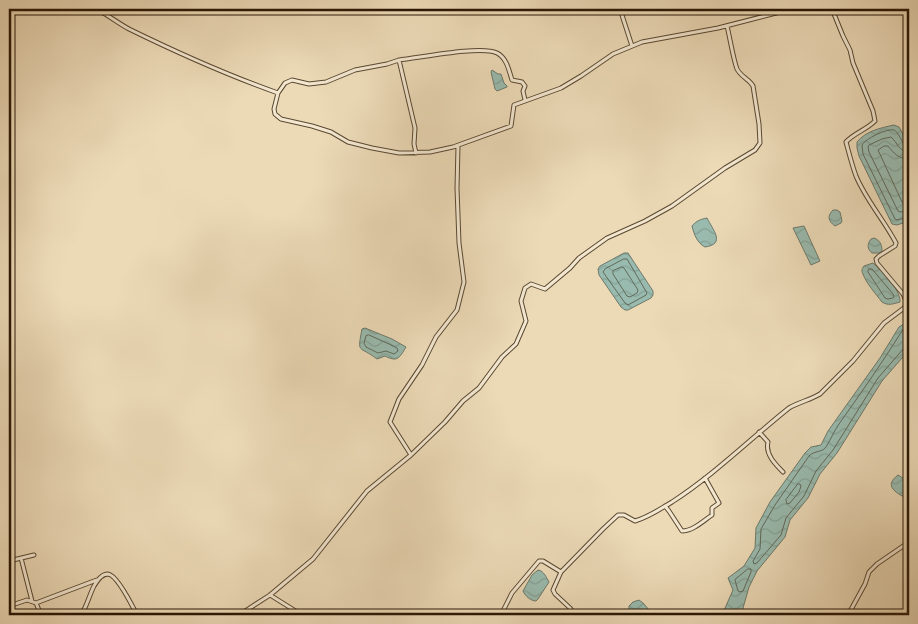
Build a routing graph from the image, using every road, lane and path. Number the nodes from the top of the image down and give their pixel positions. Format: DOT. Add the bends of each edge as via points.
graph roads {
  1 [pos="96,9"];
  2 [pos="620,9"];
  3 [pos="792,9"];
  4 [pos="832,9"];
  5 [pos="728,26"];
  6 [pos="632,46"];
  7 [pos="399,60"];
  8 [pos="278,93"];
  9 [pos="525,100"];
  10 [pos="458,146"];
  11 [pos="416,152"];
  12 [pos="760,432"];
  13 [pos="411,455"];
  14 [pos="783,472"];
  15 [pos="705,478"];
  16 [pos="665,506"];
  17 [pos="909,542"];
  18 [pos="34,555"];
  19 [pos="21,558"];
  20 [pos="9,561"];
  21 [pos="561,572"];
  22 [pos="98,580"];
  23 [pos="270,595"];
  24 [pos="34,602"];
  25 [pos="9,606"];
  26 [pos="41,615"];
  27 [pos="81,615"];
  28 [pos="137,615"];
  29 [pos="239,615"];
  30 [pos="302,615"];
  31 [pos="502,615"];
  32 [pos="575,615"];
  33 [pos="848,615"];
  1 -- 8 [label="street" via="127,28 236,78"];
  2 -- 6 [label="street"];
  3 -- 5 [label="street"];
  4 -- 12 [label="street" via="874,121 846,142 856,177 896,243 876,259 907,303 884,323 825,390 798,402"];
  5 -- 6 [label="street"];
  5 -- 13 [label="street" via="738,70 753,86 760,143 755,150 672,206 608,238 579,258 545,289 531,284 525,288 521,301 526,321 516,344 479,388"];
  6 -- 9 [label="street" via="613,54 561,88"];
  7 -- 8 [label="street" via="355,70 326,82 309,84 292,80 285,83"];
  7 -- 9 [label="street" via="462,51 498,53 507,64 512,80 525,86"];
  7 -- 11 [label="street" via="415,128"];
  8 -- 11 [label="street" via="274,109 280,119 312,126 348,142 372,148"];
  9 -- 10 [label="street" via="514,104 511,126"];
  10 -- 11 [label="street"];
  10 -- 13 [label="street" via="459,243 464,282 458,310 436,338 399,399 390,422"];
  12 -- 14 [label="street" via="768,442 768,452"];
  12 -- 15 [label="street"];
  13 -- 23 [label="street" via="367,491 313,559"];
  15 -- 16 [label="street"];
  15 -- 16 [label="street" via="720,503 700,524 682,531"];
  16 -- 21 [label="street" via="635,521 618,515"];
  17 -- 33 [label="street" via="869,572"];
  18 -- 19 [label="street"];
  19 -- 20 [label="street"];
  19 -- 24 [label="street"];
  21 -- 31 [label="street" via="539,561 512,593"];
  21 -- 32 [label="street" via="553,590"];
  22 -- 24 [label="street"];
  22 -- 27 [label="street"];
  22 -- 28 [label="street" via="101,576 111,575"];
  23 -- 29 [label="street"];
  23 -- 30 [label="street"];
  24 -- 25 [label="street" via="28,600"];
  24 -- 26 [label="street"];
}
